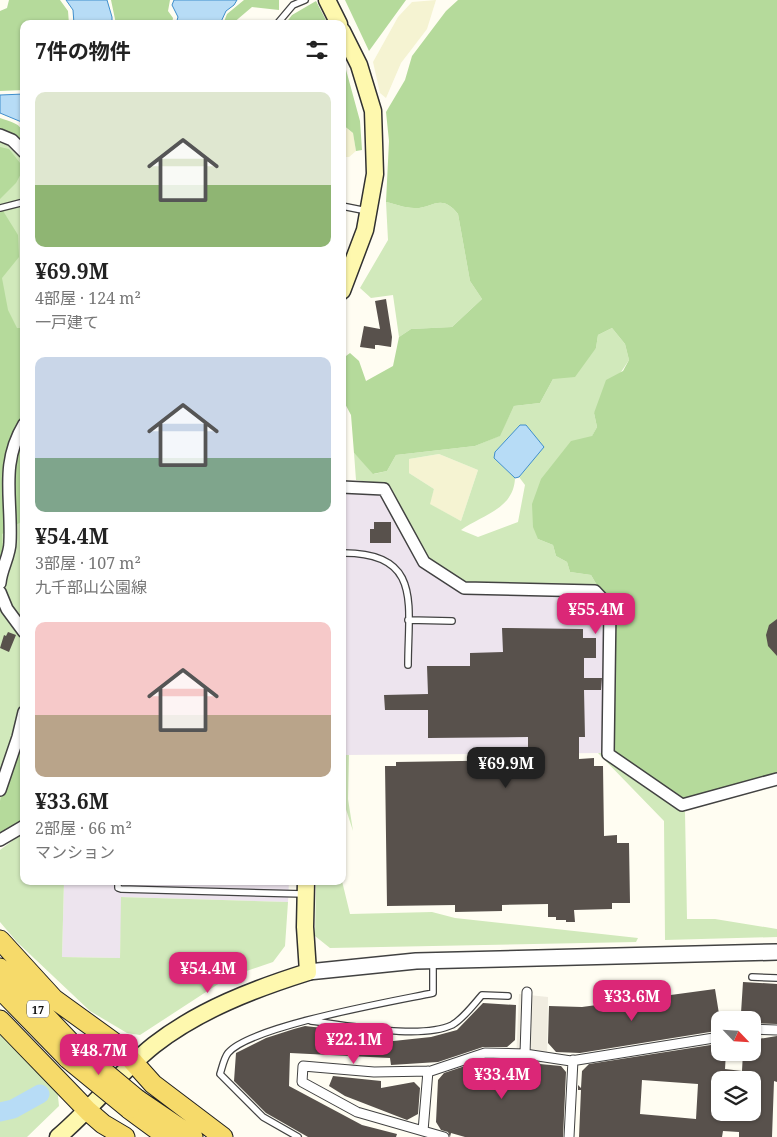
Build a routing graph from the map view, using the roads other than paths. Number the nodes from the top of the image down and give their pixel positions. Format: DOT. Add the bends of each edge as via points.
graph roads {
  1 [pos="305,0"];
  2 [pos="327,0"];
  3 [pos="293,2"];
  4 [pos="280,20"];
  5 [pos="337,20"];
  6 [pos="346,39"];
  7 [pos="0,134"];
  8 [pos="20,148"];
  9 [pos="20,203"];
  10 [pos="346,207"];
  11 [pos="0,208"];
  12 [pos="370,212"];
  13 [pos="346,280"];
  14 [pos="20,431"];
  15 [pos="346,487"];
  16 [pos="346,554"];
  17 [pos="0,583"];
  18 [pos="0,592"];
  19 [pos="408,620"];
  20 [pos="452,621"];
  21 [pos="20,627"];
  22 [pos="408,665"];
  23 [pos="20,729"];
  24 [pos="777,779"];
  25 [pos="0,790"];
  26 [pos="20,828"];
  27 [pos="0,840"];
  28 [pos="118,885"];
  29 [pos="133,885"];
  30 [pos="305,888"];
  31 [pos="133,889"];
  32 [pos="0,940"];
  33 [pos="777,952"];
  34 [pos="432,961"];
  35 [pos="0,968"];
  36 [pos="308,972"];
  37 [pos="752,977"];
  38 [pos="777,978"];
  39 [pos="0,989"];
  40 [pos="527,992"];
  41 [pos="508,996"];
  42 [pos="0,1020"];
  43 [pos="307,1020"];
  44 [pos="761,1029"];
  45 [pos="777,1030"];
  46 [pos="711,1039"];
  47 [pos="72,1054"];
  48 [pos="525,1054"];
  49 [pos="573,1060"];
  50 [pos="134,1062"];
  51 [pos="428,1071"];
  52 [pos="133,1104"];
  53 [pos="88,1111"];
  54 [pos="423,1131"];
  55 [pos="58,1137"];
  56 [pos="125,1137"];
  57 [pos="167,1137"];
  58 [pos="193,1137"];
  59 [pos="222,1137"];
  60 [pos="298,1137"];
  61 [pos="444,1137"];
  62 [pos="569,1137"];
  1 -- 3 [label="lane"];
  2 -- 5 [label="main road"];
  3 -- 4 [label="lane"];
  6 -- 12 [label="main road" via="359,65 373,111 375,174"];
  7 -- 8 [label="street"];
  9 -- 11 [label="lane"];
  10 -- 12 [label="lane"];
  12 -- 13 [label="main road"];
  14 -- 17 [label="street" via="7,459 10,541"];
  15 -- 24 [label="street" via="384,489 424,562 464,588 595,590 610,607 608,754 682,805"];
  16 -- 19 [label="lane" via="378,557 396,567 408,589"];
  18 -- 21 [label="street"];
  19 -- 20 [label="lane"];
  19 -- 22 [label="lane"];
  23 -- 25 [label="street"];
  26 -- 27 [label="street"];
  28 -- 31 [label="lane" via="121,889"];
  29 -- 31 [label="lane"];
  30 -- 31 [label="lane"];
  30 -- 36 [label="main road"];
  32 -- 50 [label="main road" via="54,999 119,1046"];
  33 -- 34 [label="street"];
  34 -- 36 [label="street"];
  34 -- 43 [label="lane" via="433,992"];
  35 -- 47 [label="main road, 17"];
  36 -- 50 [label="main road" via="254,989 208,1012 155,1044"];
  37 -- 38 [label="lane"];
  39 -- 47 [label="main road, 17"];
  40 -- 48 [label="street"];
  41 -- 43 [label="lane" via="482,995 454,1024 432,1031"];
  42 -- 53 [label="main road"];
  43 -- 60 [label="lane" via="252,1038 228,1053 220,1074 263,1117"];
  44 -- 45 [label="street"];
  46 -- 49 [label="street"];
  47 -- 52 [label="main road, 17, bridge"];
  48 -- 49 [label="street"];
  48 -- 51 [label="street" via="485,1054"];
  49 -- 62 [label="street"];
  50 -- 53 [label="main road"];
  50 -- 59 [label="main road" via="152,1084"];
  51 -- 54 [label="street"];
  51 -- 54 [label="street" via="374,1072 303,1066 302,1082 357,1112"];
  52 -- 57 [label="main road, 17"];
  52 -- 58 [label="main road, 17"];
  53 -- 55 [label="main road"];
  53 -- 56 [label="main road"];
  54 -- 61 [label="street"];
}
